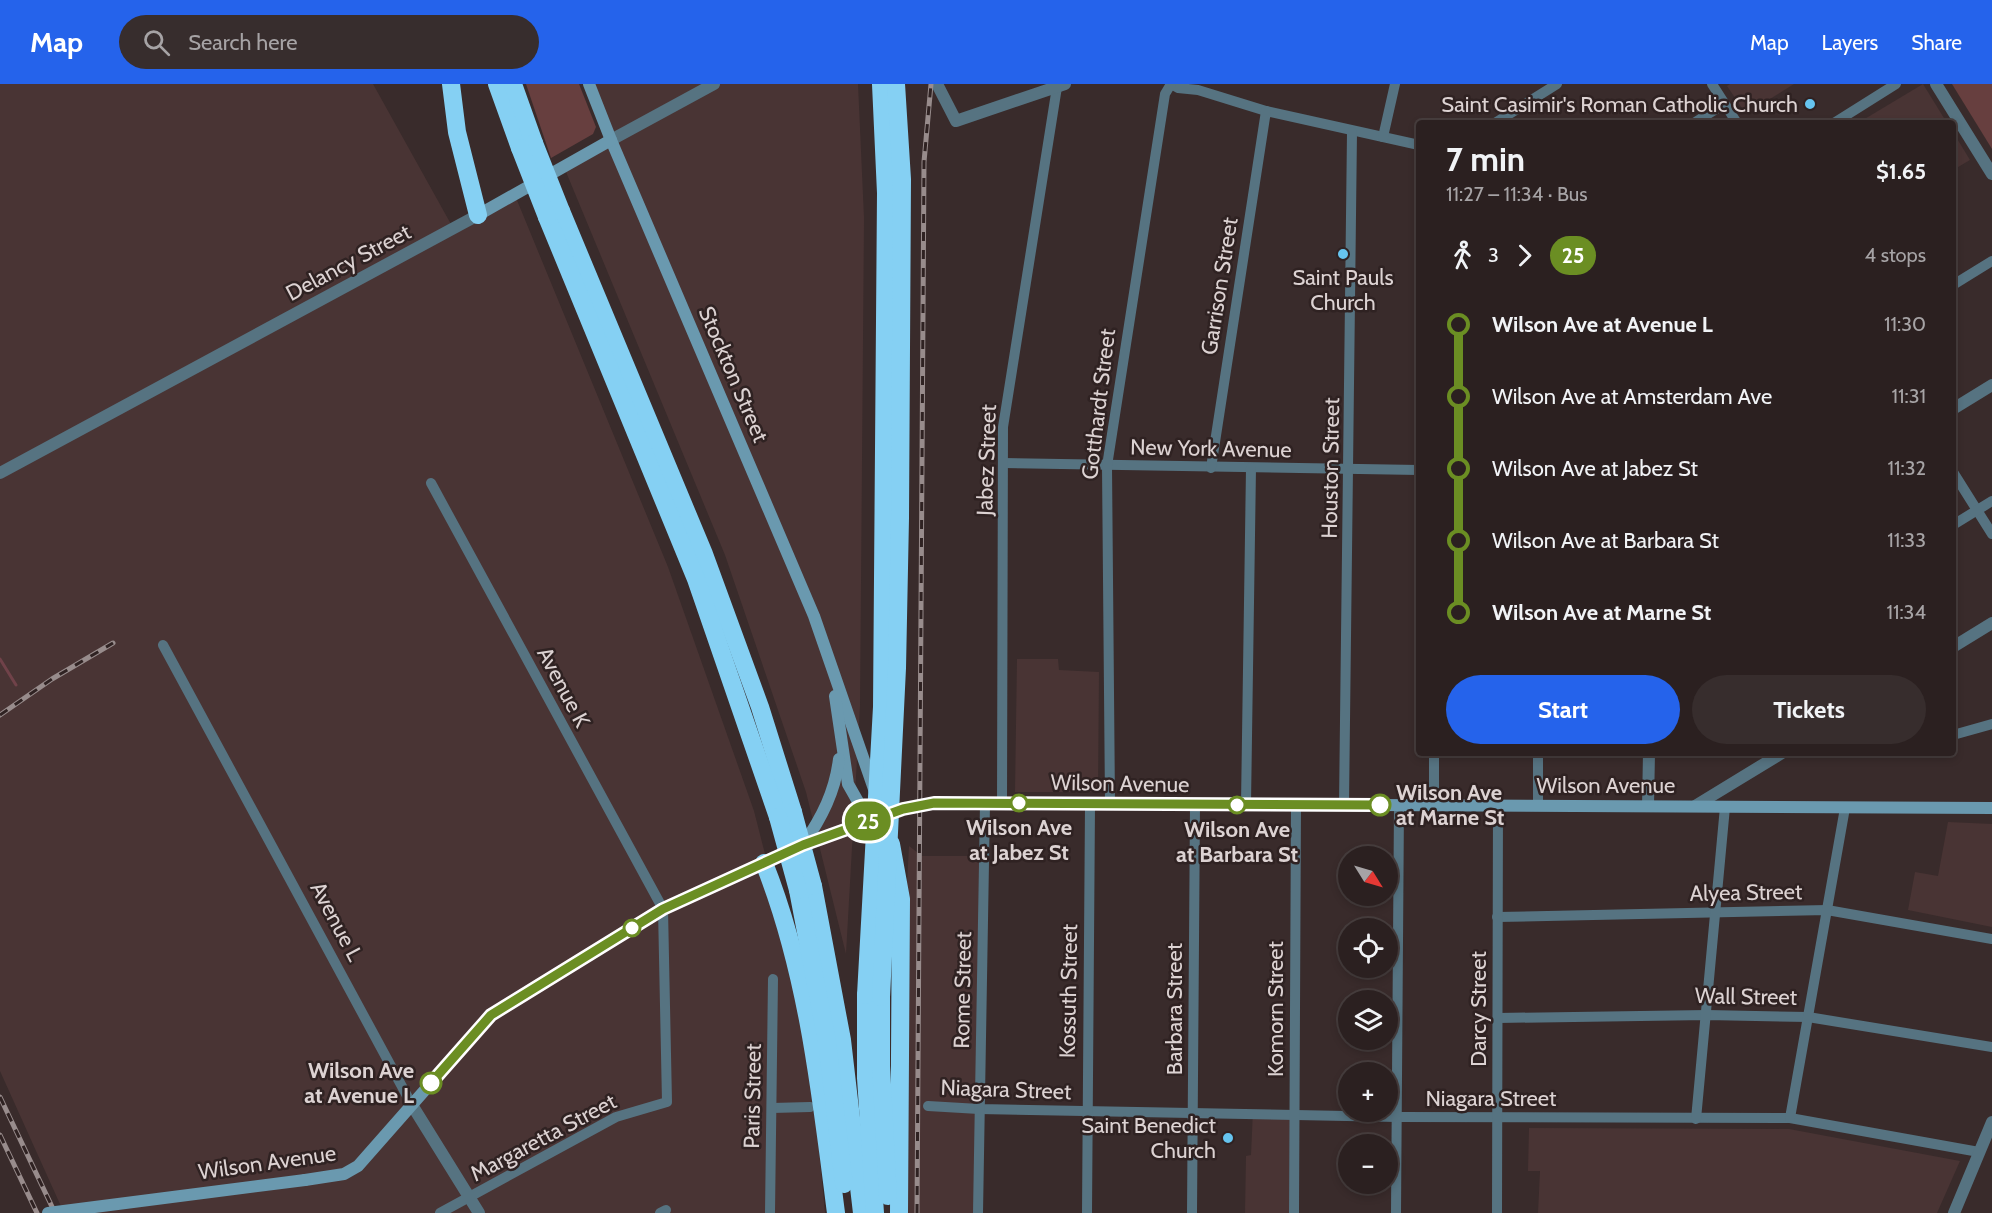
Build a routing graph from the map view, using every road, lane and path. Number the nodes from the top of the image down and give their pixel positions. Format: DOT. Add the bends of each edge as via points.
graph roads {
  1 [pos="451,84"];
  2 [pos="497,84"];
  3 [pos="513,84"];
  4 [pos="589,84"];
  5 [pos="714,84"];
  6 [pos="880,84"];
  7 [pos="896,84"];
  8 [pos="937,84"];
  9 [pos="1171,84"];
  10 [pos="1395,84"];
  11 [pos="1557,84"];
  12 [pos="1712,84"];
  13 [pos="1896,84"];
  14 [pos="1936,84"];
  15 [pos="1061,85"];
  16 [pos="1202,87"];
  17 [pos="1724,104"];
  18 [pos="1266,111"];
  19 [pos="1500,120"];
  20 [pos="1699,120"];
  21 [pos="1735,120"];
  22 [pos="1839,120"];
  23 [pos="1352,132"];
  24 [pos="1383,137"];
  25 [pos="611,140"];
  26 [pos="1416,144"];
  27 [pos="527,146"];
  28 [pos="1992,174"];
  29 [pos="478,215"];
  30 [pos="1992,261"];
  31 [pos="1956,283"];
  32 [pos="1992,385"];
  33 [pos="1956,408"];
  34 [pos="1002,463"];
  35 [pos="1107,466"];
  36 [pos="1210,468"];
  37 [pos="1251,468"];
  38 [pos="1349,470"];
  39 [pos="1416,470"];
  40 [pos="0,473"];
  41 [pos="1956,477"];
  42 [pos="431,483"];
  43 [pos="1992,501"];
  44 [pos="1977,510"];
  45 [pos="1956,523"];
  46 [pos="1992,534"];
  47 [pos="1992,623"];
  48 [pos="163,645"];
  49 [pos="1956,645"];
  50 [pos="835,682"];
  51 [pos="1992,724"];
  52 [pos="1956,734"];
  53 [pos="841,746"];
  54 [pos="1434,756"];
  55 [pos="1538,756"];
  56 [pos="1649,756"];
  57 [pos="1777,756"];
  58 [pos="1002,803"];
  59 [pos="986,804"];
  60 [pos="1110,804"];
  61 [pos="1246,804"];
  62 [pos="1090,805"];
  63 [pos="1195,805"];
  64 [pos="1296,805"];
  65 [pos="1344,805"];
  66 [pos="1399,805"];
  67 [pos="1434,805"];
  68 [pos="1538,805"];
  69 [pos="1498,806"];
  70 [pos="1648,806"];
  71 [pos="1695,806"];
  72 [pos="1725,807"];
  73 [pos="1845,808"];
  74 [pos="1992,808"];
  75 [pos="876,818"];
  76 [pos="803,845"];
  77 [pos="764,863"];
  78 [pos="805,888"];
  79 [pos="663,909"];
  80 [pos="1827,910"];
  81 [pos="1717,911"];
  82 [pos="1497,916"];
  83 [pos="1992,939"];
  84 [pos="773,978"];
  85 [pos="873,996"];
  86 [pos="1707,1015"];
  87 [pos="1808,1017"];
  88 [pos="1498,1018"];
  89 [pos="1992,1047"];
  90 [pos="1397,1062"];
  91 [pos="412,1105"];
  92 [pos="928,1106"];
  93 [pos="810,1107"];
  94 [pos="772,1108"];
  95 [pos="980,1109"];
  96 [pos="1087,1111"];
  97 [pos="1193,1113"];
  98 [pos="1294,1114"];
  99 [pos="1338,1115"];
  100 [pos="1398,1117"];
  101 [pos="1497,1118"];
  102 [pos="1791,1118"];
  103 [pos="1696,1119"];
  104 [pos="1397,1122"];
  105 [pos="1991,1127"];
  106 [pos="1979,1152"];
  107 [pos="471,1197"];
  108 [pos="48,1213"];
  109 [pos="440,1213"];
  110 [pos="479,1213"];
  111 [pos="770,1213"];
  112 [pos="836,1213"];
  113 [pos="847,1213"];
  114 [pos="862,1213"];
  115 [pos="875,1213"];
  116 [pos="889,1213"];
  117 [pos="899,1213"];
  118 [pos="978,1213"];
  119 [pos="1087,1213"];
  120 [pos="1192,1213"];
  121 [pos="1294,1213"];
  122 [pos="1396,1213"];
  123 [pos="1497,1213"];
  124 [pos="1954,1213"];
  1 -- 29 [label="highway" via="457,132"];
  2 -- 27 [label="highway"];
  3 -- 27 [label="highway"];
  4 -- 25 [label="main road, Stockton Street"];
  5 -- 25 [label="street, Delancy Street"];
  6 -- 85 [label="highway, bridge" via="886,193 882,707"];
  7 -- 85 [label="highway, bridge" via="902,195 897,679"];
  8 -- 15 [label="street" via="956,121"];
  9 -- 16 [label="street" via="1178,88"];
  9 -- 35 [label="street, Gotthardt Street" via="1165,94"];
  10 -- 24 [label="street"];
  11 -- 19 [label="street"];
  12 -- 17 [label="street"];
  13 -- 22 [label="street"];
  14 -- 28 [label="street"];
  15 -- 34 [label="street, Jabez Street" via="1003,427"];
  16 -- 18 [label="street"];
  17 -- 20 [label="street"];
  17 -- 21 [label="street"];
  18 -- 23 [label="street"];
  18 -- 36 [label="street, Garrison Street"];
  23 -- 24 [label="street"];
  23 -- 38 [label="street, Houston Street"];
  24 -- 26 [label="street"];
  25 -- 29 [label="main road, Delancy Street"];
  25 -- 50 [label="main road, Stockton Street" via="814,616"];
  27 -- 78 [label="highway, bridge" via="693,523 749,676"];
  29 -- 40 [label="street, Delancy Street"];
  30 -- 31 [label="street"];
  32 -- 33 [label="street"];
  34 -- 35 [label="street, New York Avenue"];
  34 -- 58 [label="street, Jabez Street"];
  35 -- 36 [label="street, New York Avenue"];
  35 -- 60 [label="street, Gotthardt Street"];
  36 -- 37 [label="street, New York Avenue"];
  37 -- 38 [label="street, New York Avenue"];
  37 -- 61 [label="street"];
  38 -- 39 [label="street, New York Avenue"];
  38 -- 65 [label="street, Houston Street"];
  41 -- 44 [label="street"];
  42 -- 79 [label="street, Avenue K"];
  43 -- 44 [label="street"];
  44 -- 45 [label="street"];
  44 -- 46 [label="street"];
  47 -- 49 [label="street"];
  48 -- 91 [label="street, Avenue L"];
  50 -- 53 [label="main road, Stockton Street"];
  50 -- 75 [label="main road, Stockton Street"];
  51 -- 52 [label="street"];
  53 -- 75 [label="main road, Stockton Street" via="848,784"];
  53 -- 76 [label="main road" via="828,805"];
  54 -- 67 [label="street"];
  55 -- 68 [label="street"];
  56 -- 70 [label="street"];
  57 -- 71 [label="street"];
  58 -- 59 [label="main road, Wilson Avenue"];
  58 -- 62 [label="main road, Wilson Avenue"];
  59 -- 75 [label="main road, Wilson Avenue" via="934,803"];
  59 -- 95 [label="street, Rome Street"];
  60 -- 62 [label="main road, Wilson Avenue"];
  60 -- 63 [label="main road, Wilson Avenue"];
  61 -- 63 [label="main road, Wilson Avenue"];
  61 -- 64 [label="main road, Wilson Avenue"];
  62 -- 96 [label="street, Kossuth Street"];
  63 -- 97 [label="street, Barbara Street"];
  64 -- 65 [label="main road, Wilson Avenue"];
  64 -- 98 [label="street, Komorn Street"];
  65 -- 66 [label="main road, Wilson Avenue"];
  66 -- 67 [label="main road, Wilson Avenue"];
  66 -- 90 [label="street"];
  67 -- 69 [label="main road, Wilson Avenue"];
  68 -- 69 [label="main road, Wilson Avenue"];
  68 -- 70 [label="main road, Wilson Avenue"];
  69 -- 82 [label="street, Darcy Street"];
  70 -- 71 [label="main road, Wilson Avenue"];
  71 -- 72 [label="main road, Wilson Avenue"];
  72 -- 73 [label="main road, Wilson Avenue"];
  72 -- 81 [label="street"];
  73 -- 74 [label="main road, Wilson Avenue"];
  73 -- 80 [label="street"];
  75 -- 76 [label="main road, Wilson Avenue"];
  75 -- 117 [label="highway" via="902,899"];
  76 -- 77 [label="main road, Wilson Avenue"];
  77 -- 79 [label="main road, Wilson Avenue"];
  77 -- 112 [label="highway" via="786,932 808,1025"];
  78 -- 113 [label="highway"];
  78 -- 114 [label="highway" via="842,1040"];
  79 -- 91 [label="main road, Wilson Avenue" via="491,1015"];
  79 -- 107 [label="street, Margaretta Street" via="667,1102 616,1117"];
  80 -- 81 [label="street, Alyea Street"];
  80 -- 83 [label="street, Alyea Street"];
  80 -- 87 [label="street"];
  81 -- 82 [label="street, Alyea Street"];
  81 -- 86 [label="street"];
  82 -- 88 [label="street, Darcy Street"];
  84 -- 94 [label="street, Paris Street"];
  85 -- 115 [label="highway" via="867,1086"];
  85 -- 116 [label="highway"];
  86 -- 87 [label="street, Wall Street"];
  86 -- 88 [label="street, Wall Street"];
  86 -- 103 [label="street"];
  87 -- 89 [label="street, Wall Street"];
  87 -- 102 [label="street"];
  88 -- 101 [label="street, Darcy Street"];
  91 -- 107 [label="street, Avenue L"];
  91 -- 108 [label="main road, Wilson Avenue, bridge" via="358,1166 344,1174"];
  92 -- 95 [label="street, Niagara Street"];
  93 -- 94 [label="street"];
  94 -- 111 [label="street, Paris Street"];
  95 -- 96 [label="street, Niagara Street"];
  95 -- 118 [label="street, Rome Street"];
  96 -- 97 [label="street, Niagara Street"];
  96 -- 119 [label="street, Kossuth Street"];
  97 -- 98 [label="street, Niagara Street"];
  97 -- 120 [label="street, Barbara Street"];
  98 -- 99 [label="street, Niagara Street"];
  98 -- 121 [label="street, Komorn Street"];
  100 -- 101 [label="street, Niagara Street"];
  101 -- 103 [label="street, Niagara Street"];
  101 -- 123 [label="street, Darcy Street"];
  102 -- 103 [label="street, Niagara Street"];
  102 -- 106 [label="street, Niagara Street"];
  104 -- 122 [label="street"];
  105 -- 106 [label="street"];
  106 -- 124 [label="street"];
  107 -- 109 [label="street, Margaretta Street"];
  107 -- 110 [label="street, Avenue L"];
}
